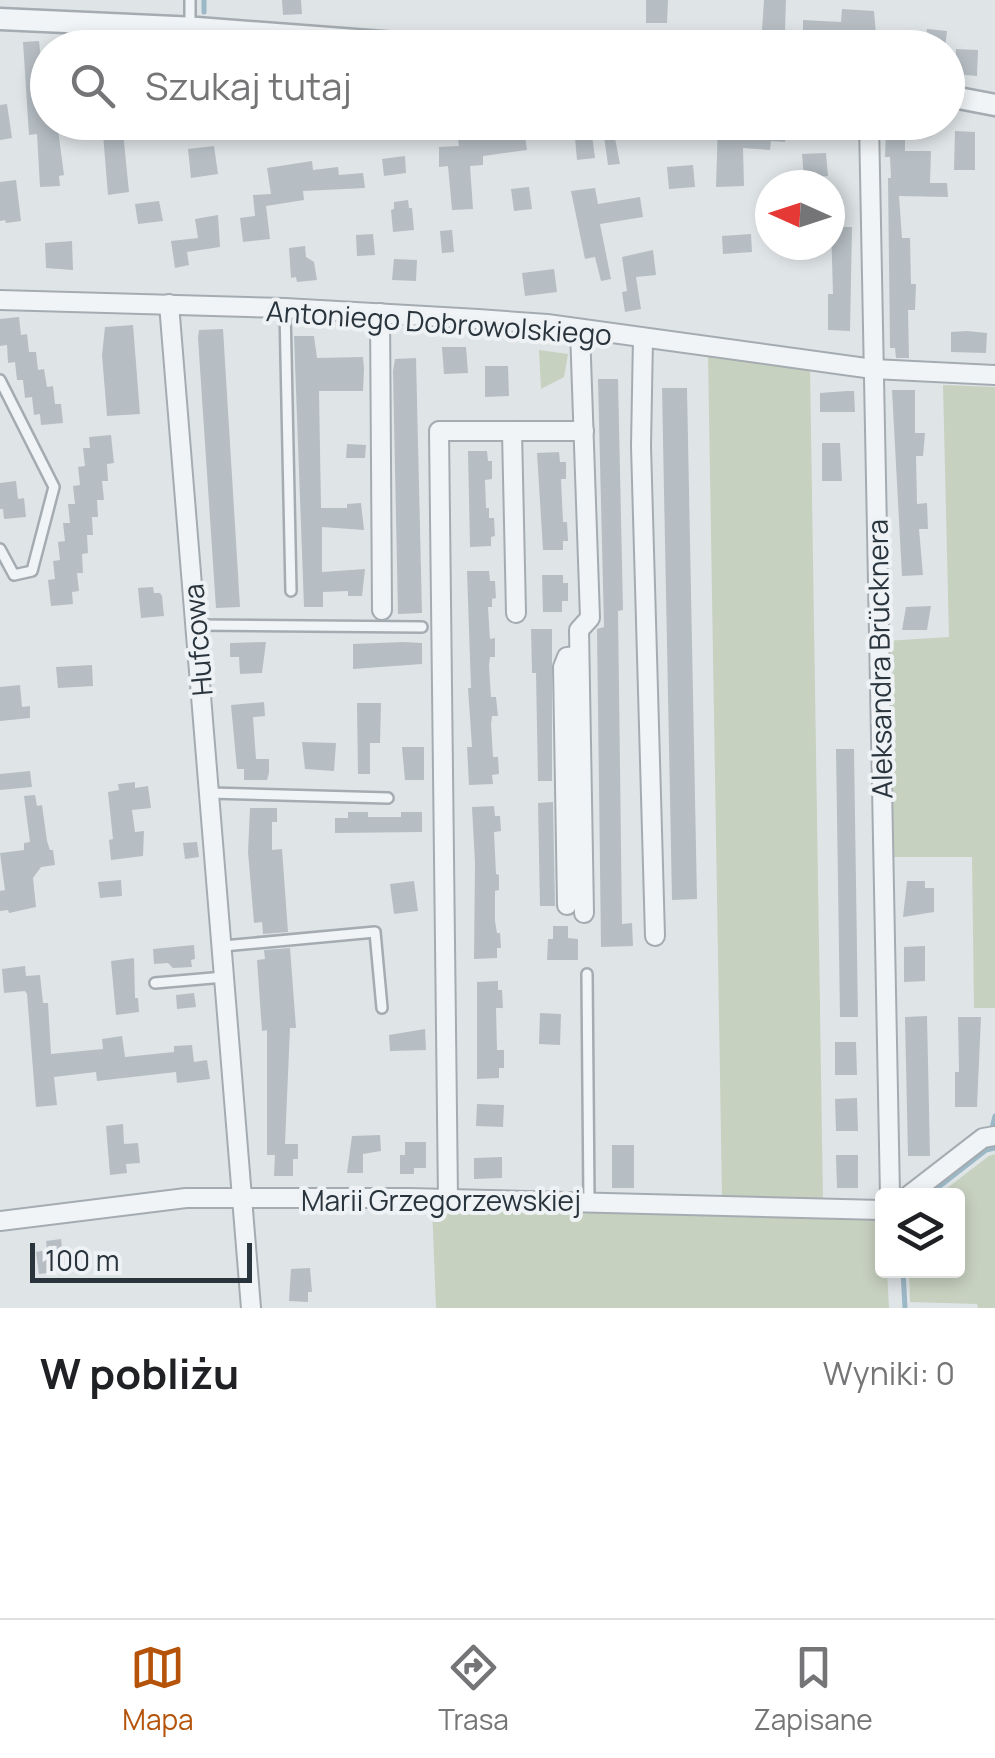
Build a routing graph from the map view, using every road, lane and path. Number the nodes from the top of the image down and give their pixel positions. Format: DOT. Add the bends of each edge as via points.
graph roads {
  1 [pos="190,0"];
  2 [pos="0,20"];
  3 [pos="190,28"];
  4 [pos="217,30"];
  5 [pos="965,99"];
  6 [pos="995,105"];
  7 [pos="868,140"];
  8 [pos="0,300"];
  9 [pos="169,304"];
  10 [pos="285,308"];
  11 [pos="380,314"];
  12 [pos="580,330"];
  13 [pos="643,338"];
  14 [pos="874,368"];
  15 [pos="995,374"];
  16 [pos="0,380"];
  17 [pos="512,431"];
  18 [pos="584,431"];
  19 [pos="0,548"];
  20 [pos="291,592"];
  21 [pos="382,610"];
  22 [pos="516,613"];
  23 [pos="196,625"];
  24 [pos="422,628"];
  25 [pos="210,793"];
  26 [pos="388,798"];
  27 [pos="576,909"];
  28 [pos="655,936"];
  29 [pos="222,946"];
  30 [pos="587,974"];
  31 [pos="224,976"];
  32 [pos="155,983"];
  33 [pos="382,1008"];
  34 [pos="995,1136"];
  35 [pos="890,1188"];
  36 [pos="918,1188"];
  37 [pos="448,1199"];
  38 [pos="242,1200"];
  39 [pos="589,1201"];
  40 [pos="875,1210"];
  41 [pos="0,1221"];
  42 [pos="251,1308"];
  1 -- 3 [label="lane"];
  2 -- 3 [label="street"];
  3 -- 4 [label="street"];
  5 -- 6 [label="street"];
  7 -- 14 [label="street, Aleksandra Brücknera"];
  8 -- 9 [label="street, Antoniego Dobrowolskiego"];
  9 -- 10 [label="street, Antoniego Dobrowolskiego"];
  9 -- 23 [label="street, Hufcowa"];
  10 -- 11 [label="street, Antoniego Dobrowolskiego"];
  10 -- 20 [label="lane"];
  11 -- 12 [label="street, Antoniego Dobrowolskiego"];
  11 -- 21 [label="street"];
  12 -- 13 [label="street, Antoniego Dobrowolskiego"];
  12 -- 18 [label="street"];
  13 -- 14 [label="street, Antoniego Dobrowolskiego"];
  13 -- 28 [label="street"];
  14 -- 15 [label="street, Antoniego Dobrowolskiego"];
  14 -- 35 [label="street, Aleksandra Brücknera"];
  16 -- 19 [label="lane" via="54,487 32,572 14,575"];
  17 -- 18 [label="street"];
  17 -- 22 [label="street"];
  17 -- 37 [label="street" via="439,431"];
  18 -- 27 [label="street" via="590,618 579,630"];
  23 -- 24 [label="lane"];
  23 -- 25 [label="street, Hufcowa"];
  25 -- 26 [label="lane"];
  25 -- 29 [label="street, Hufcowa"];
  29 -- 31 [label="street, Hufcowa"];
  29 -- 33 [label="lane" via="375,932"];
  30 -- 39 [label="lane"];
  31 -- 32 [label="lane"];
  31 -- 38 [label="street, Hufcowa"];
  34 -- 36 [label="street" via="982,1138"];
  37 -- 38 [label="street, Marii Grzegorzewskiej"];
  37 -- 39 [label="street, Marii Grzegorzewskiej"];
  38 -- 41 [label="street, Marii Grzegorzewskiej" via="186,1198"];
  38 -- 42 [label="street, Hufcowa"];
  39 -- 40 [label="street, Marii Grzegorzewskiej"];
}
